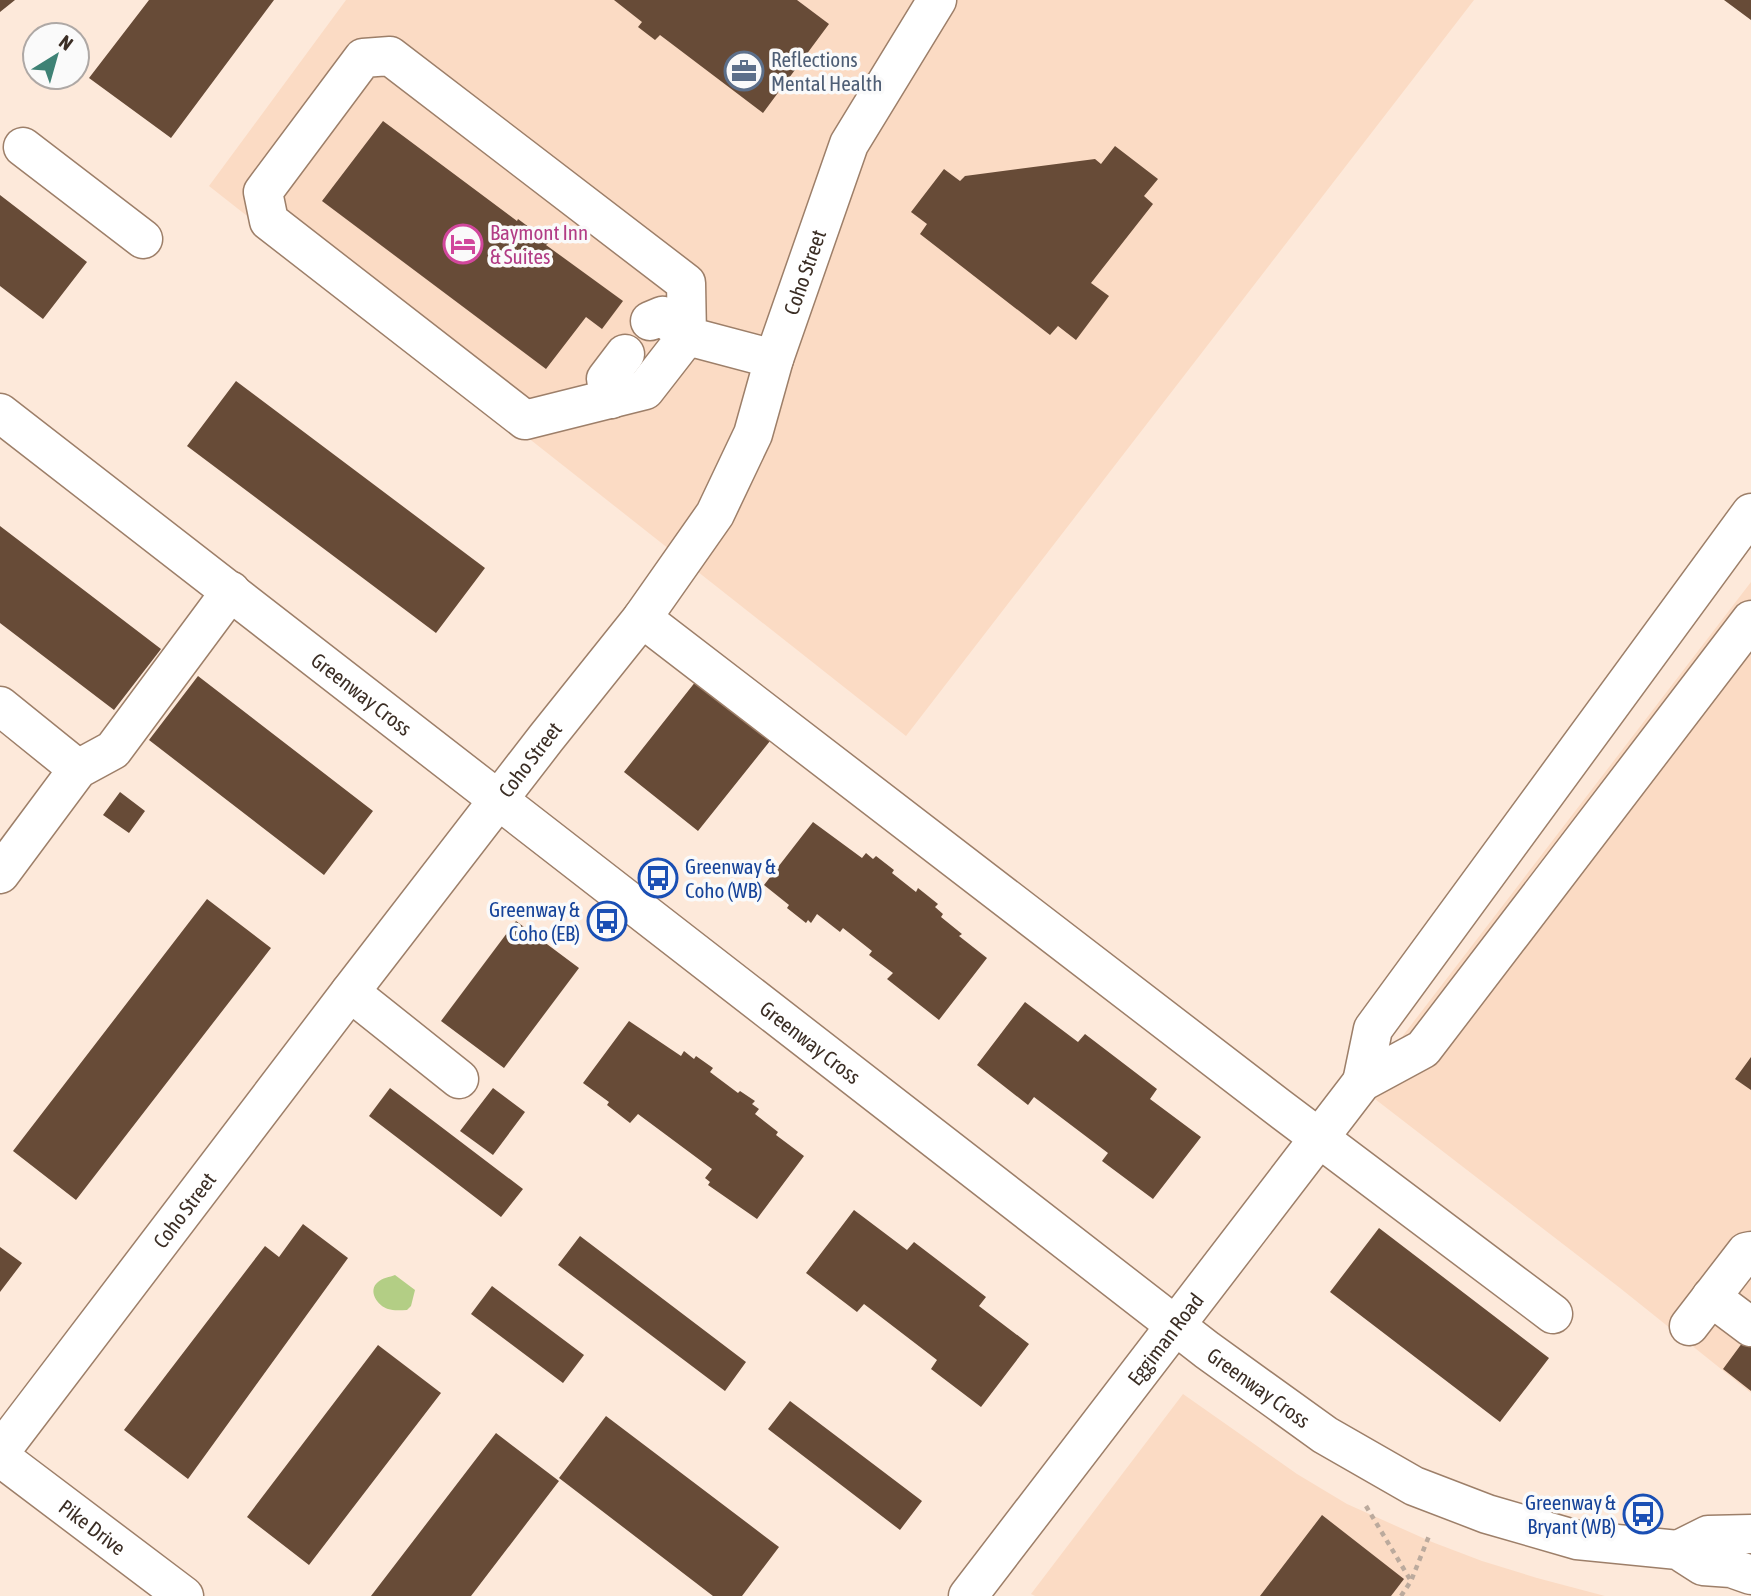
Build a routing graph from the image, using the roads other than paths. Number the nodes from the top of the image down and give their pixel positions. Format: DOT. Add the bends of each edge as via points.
graph roads {
  1 [pos="937,0"];
  2 [pos="23,147"];
  3 [pos="143,239"];
  4 [pos="650,321"];
  5 [pos="687,336"];
  6 [pos="625,354"];
  7 [pos="774,359"];
  8 [pos="611,399"];
  9 [pos="0,413"];
  10 [pos="1751,513"];
  11 [pos="231,591"];
  12 [pos="642,618"];
  13 [pos="1751,620"];
  14 [pos="1,710"];
  15 [pos="78,769"];
  16 [pos="500,799"];
  17 [pos="0,874"];
  18 [pos="350,992"];
  19 [pos="459,1079"];
  20 [pos="1362,1082"];
  21 [pos="1318,1137"];
  22 [pos="1751,1251"];
  23 [pos="1553,1314"];
  24 [pos="1174,1324"];
  25 [pos="1751,1327"];
  26 [pos="0,1454"];
  27 [pos="1751,1534"];
  28 [pos="1678,1550"];
  29 [pos="1751,1576"];
  30 [pos="184,1596"];
  31 [pos="968,1596"];
  1 -- 7 [label="street, Coho Street" via="849,144"];
  2 -- 3 [label="street"];
  4 -- 5 [label="street" via="662,316"];
  5 -- 7 [label="street"];
  5 -- 8 [label="street" via="645,390"];
  5 -- 8 [label="street" via="686,283 390,56 363,58 263,192 269,221 525,420"];
  6 -- 8 [label="street" via="606,379"];
  7 -- 12 [label="street, Coho Street" via="753,434 715,514"];
  9 -- 11 [label="street, Greenway Cross"];
  10 -- 20 [label="street" via="1373,1029"];
  11 -- 15 [label="street" via="113,750"];
  11 -- 16 [label="street, Greenway Cross"];
  12 -- 16 [label="street, Coho Street"];
  12 -- 21 [label="street"];
  13 -- 20 [label="street" via="1423,1049"];
  14 -- 15 [label="street"];
  15 -- 17 [label="street"];
  16 -- 18 [label="street, Coho Street"];
  16 -- 24 [label="street, Greenway Cross"];
  18 -- 19 [label="street"];
  18 -- 26 [label="street, Coho Street"];
  20 -- 21 [label="street, Eggiman Road"];
  21 -- 23 [label="street"];
  21 -- 24 [label="street, Eggiman Road"];
  22 -- 25 [label="street" via="1700,1311"];
  24 -- 28 [label="street, Greenway Cross" via="1325,1435 1414,1486 1487,1514 1577,1540"];
  24 -- 31 [label="street, Eggiman Road"];
  26 -- 30 [label="street, Pike Drive"];
  27 -- 28 [label="street" via="1708,1535"];
  28 -- 29 [label="street, Greenway Cross" via="1703,1566 1731,1568"];
}
